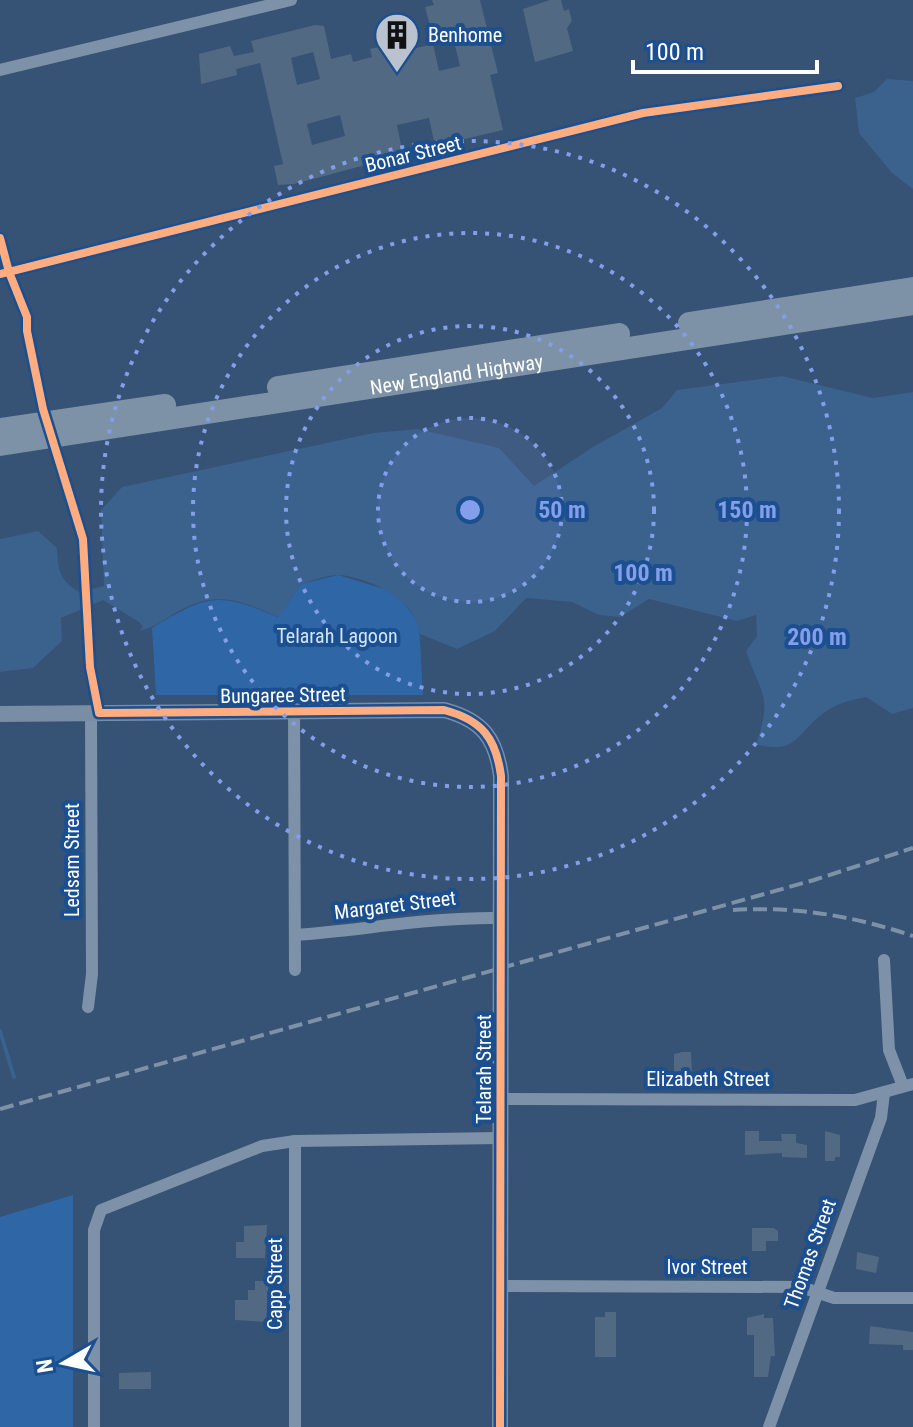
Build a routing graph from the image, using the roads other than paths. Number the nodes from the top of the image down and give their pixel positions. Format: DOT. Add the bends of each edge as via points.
graph roads {
  1 [pos="291,0"];
  2 [pos="0,70"];
  3 [pos="838,86"];
  4 [pos="0,238"];
  5 [pos="4,273"];
  6 [pos="913,288"];
  7 [pos="913,304"];
  8 [pos="27,317"];
  9 [pos="0,429"];
  10 [pos="0,445"];
  11 [pos="294,711"];
  12 [pos="91,713"];
  13 [pos="0,714"];
  14 [pos="473,719"];
  15 [pos="499,918"];
  16 [pos="295,935"];
  17 [pos="884,960"];
  18 [pos="295,970"];
  19 [pos="88,1007"];
  20 [pos="908,1085"];
  21 [pos="884,1093"];
  22 [pos="500,1099"];
  23 [pos="500,1138"];
  24 [pos="295,1141"];
  25 [pos="500,1286"];
  26 [pos="817,1292"];
  27 [pos="913,1298"];
  28 [pos="94,1427"];
  29 [pos="295,1427"];
  30 [pos="500,1427"];
  31 [pos="769,1427"];
  1 -- 2 [label="street"];
  3 -- 5 [label="street, Bonar Street" via="643,113"];
  4 -- 5 [label="street"];
  5 -- 8 [label="street"];
  6 -- 9 [label="highway, New England Highway"];
  7 -- 10 [label="highway, New England Highway"];
  11 -- 12 [label="street, Bungaree Street"];
  11 -- 14 [label="street, Bungaree Street" via="444,710"];
  11 -- 16 [label="street"];
  12 -- 13 [label="street, Bungaree Street"];
  12 -- 19 [label="street, Ledsam Street"];
  14 -- 15 [label="street, Telarah Street" via="490,735 500,765"];
  15 -- 16 [label="street, Margaret Street" via="466,916"];
  15 -- 22 [label="street, Telarah Street"];
  16 -- 18 [label="street"];
  17 -- 20 [label="street" via="889,1050"];
  20 -- 21 [label="street, Elizabeth Street"];
  21 -- 22 [label="street, Elizabeth Street" via="855,1100"];
  21 -- 26 [label="street, Thomas Street" via="881,1118"];
  22 -- 23 [label="street, Telarah Street"];
  23 -- 24 [label="street"];
  23 -- 25 [label="street, Telarah Street"];
  24 -- 28 [label="street" via="262,1146 101,1210 94,1230"];
  24 -- 29 [label="street, Capp Street"];
  25 -- 26 [label="street, Ivor Street" via="801,1287"];
  25 -- 30 [label="street, Telarah Street"];
  26 -- 27 [label="street, Ivor Street" via="834,1298"];
  26 -- 31 [label="street, Thomas Street"];
}
